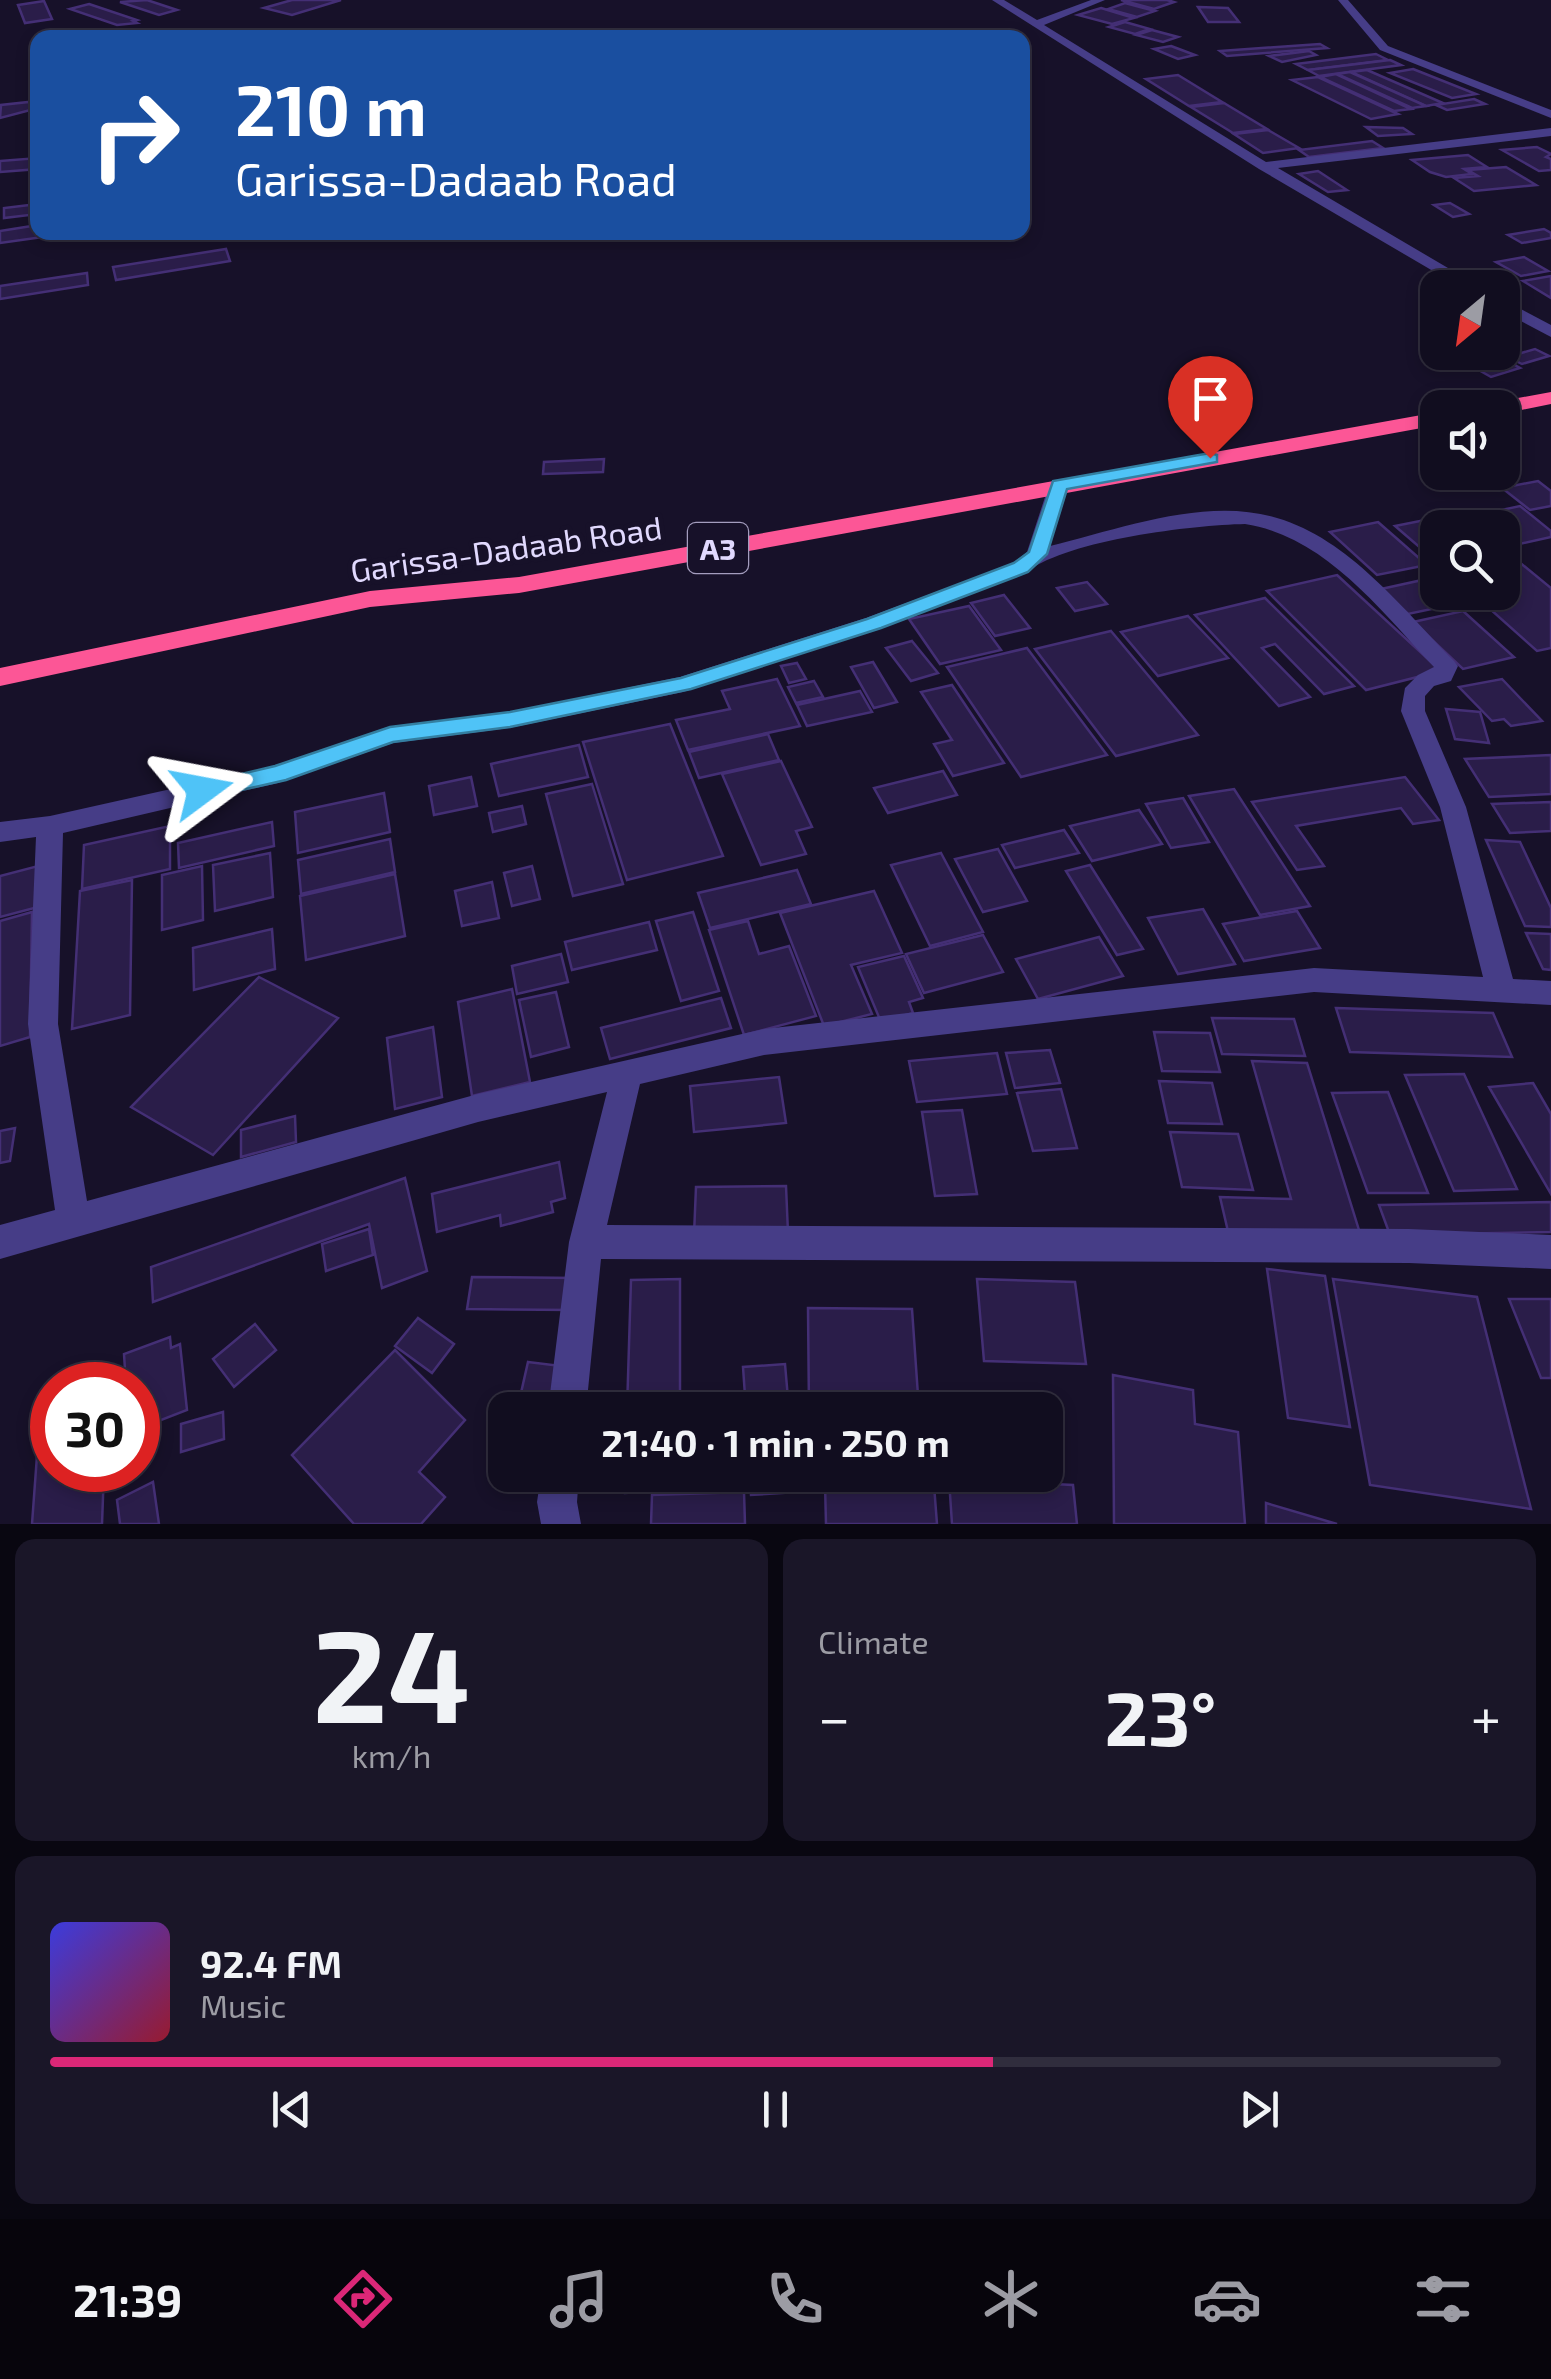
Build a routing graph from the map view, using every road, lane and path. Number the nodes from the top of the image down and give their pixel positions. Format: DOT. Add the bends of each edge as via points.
graph roads {
  1 [pos="997,0"];
  2 [pos="1100,0"];
  3 [pos="1343,0"];
  4 [pos="1036,24"];
  5 [pos="1551,114"];
  6 [pos="1551,132"];
  7 [pos="1264,166"];
  8 [pos="1443,270"];
  9 [pos="1520,314"];
  10 [pos="1551,332"];
  11 [pos="1551,398"];
  12 [pos="1520,404"];
  13 [pos="1420,421"];
  14 [pos="1059,485"];
  15 [pos="1037,554"];
  16 [pos="0,677"];
  17 [pos="50,826"];
  18 [pos="0,832"];
  19 [pos="1501,990"];
  20 [pos="1551,993"];
  21 [pos="628,1071"];
  22 [pos="73,1220"];
  23 [pos="0,1242"];
  24 [pos="586,1242"];
  25 [pos="1551,1252"];
  26 [pos="569,1392"];
  27 [pos="558,1492"];
  28 [pos="561,1524"];
  1 -- 4 [label="street"];
  2 -- 4 [label="street"];
  3 -- 5 [label="street" via="1384,48"];
  4 -- 7 [label="street"];
  6 -- 7 [label="street"];
  7 -- 8 [label="street"];
  9 -- 10 [label="street"];
  11 -- 12 [label="highway"];
  13 -- 14 [label="highway, Garissa-Dadaab Road / A3"];
  14 -- 15 [label="street"];
  14 -- 16 [label="highway, Garissa-Dadaab Road / A3" via="520,586 370,599"];
  15 -- 17 [label="street" via="1021,568 874,624 683,684 510,720 390,735 278,774"];
  15 -- 19 [label="street" via="1242,517 1297,531 1371,590 1446,666 1443,676 1426,680 1413,694 1412,711 1453,807"];
  17 -- 18 [label="street"];
  17 -- 22 [label="street" via="43,1024"];
  19 -- 20 [label="street"];
  19 -- 21 [label="street" via="1314,980 764,1042"];
  21 -- 22 [label="street"];
  21 -- 24 [label="street"];
  22 -- 23 [label="street"];
  24 -- 25 [label="street"];
  24 -- 26 [label="street"];
  27 -- 28 [label="street"];
}
